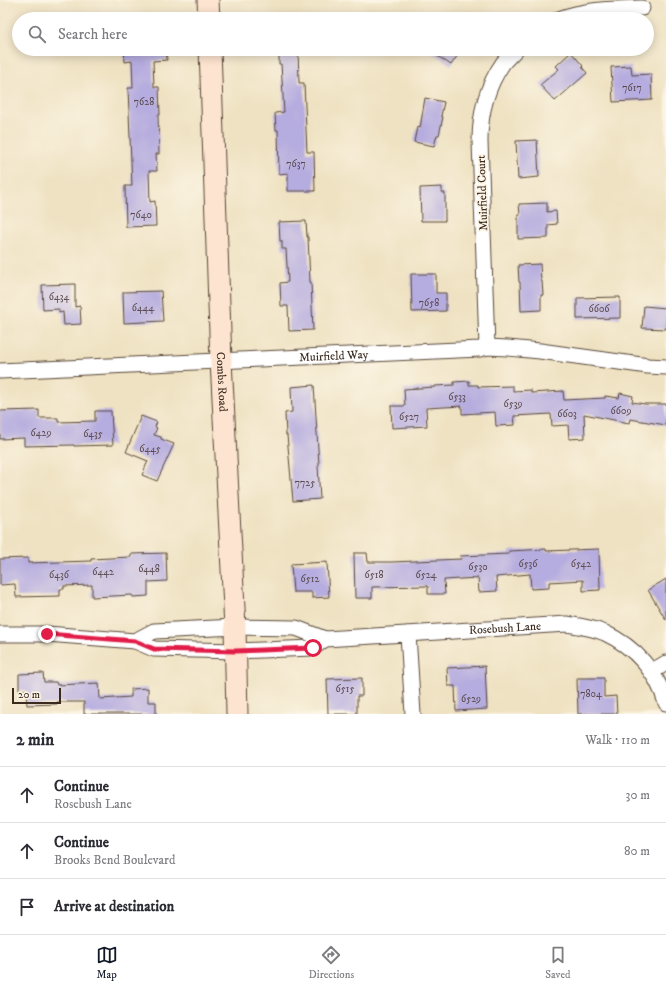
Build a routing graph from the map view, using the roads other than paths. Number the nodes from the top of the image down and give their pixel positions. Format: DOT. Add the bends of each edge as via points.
graph roads {
  1 [pos="208,0"];
  2 [pos="642,8"];
  3 [pos="209,12"];
  4 [pos="582,12"];
  5 [pos="210,56"];
  6 [pos="509,56"];
  7 [pos="487,347"];
  8 [pos="221,361"];
  9 [pos="666,367"];
  10 [pos="0,371"];
  11 [pos="235,627"];
  12 [pos="0,634"];
  13 [pos="408,634"];
  14 [pos="325,639"];
  15 [pos="135,641"];
  16 [pos="236,651"];
  17 [pos="666,663"];
  18 [pos="651,672"];
  19 [pos="666,703"];
  20 [pos="237,714"];
  21 [pos="413,714"];
  1 -- 3 [label="street"];
  2 -- 4 [label="street"];
  5 -- 8 [label="street, Combs Road"];
  6 -- 7 [label="street, Muirfield Court" via="489,89 481,126"];
  7 -- 8 [label="street, Muirfield Way"];
  7 -- 9 [label="street, Muirfield Way"];
  8 -- 10 [label="street, Muirfield Way"];
  8 -- 11 [label="street, Combs Road"];
  11 -- 14 [label="street, Rosebush Lane" via="296,628"];
  11 -- 15 [label="street, Rosebush Lane" via="154,630"];
  11 -- 16 [label="street, Combs Road"];
  12 -- 15 [label="street, Rosebush Lane" via="47,634"];
  13 -- 14 [label="street, Rosebush Lane"];
  13 -- 18 [label="street, Rosebush Lane" via="543,624 582,626 618,640 636,654"];
  13 -- 21 [label="street"];
  14 -- 16 [label="street, Rosebush Lane" via="313,648"];
  15 -- 16 [label="street, Rosebush Lane" via="154,649"];
  16 -- 20 [label="street, Combs Road"];
  17 -- 18 [label="street"];
  18 -- 19 [label="street, Rosebush Lane"];
}
